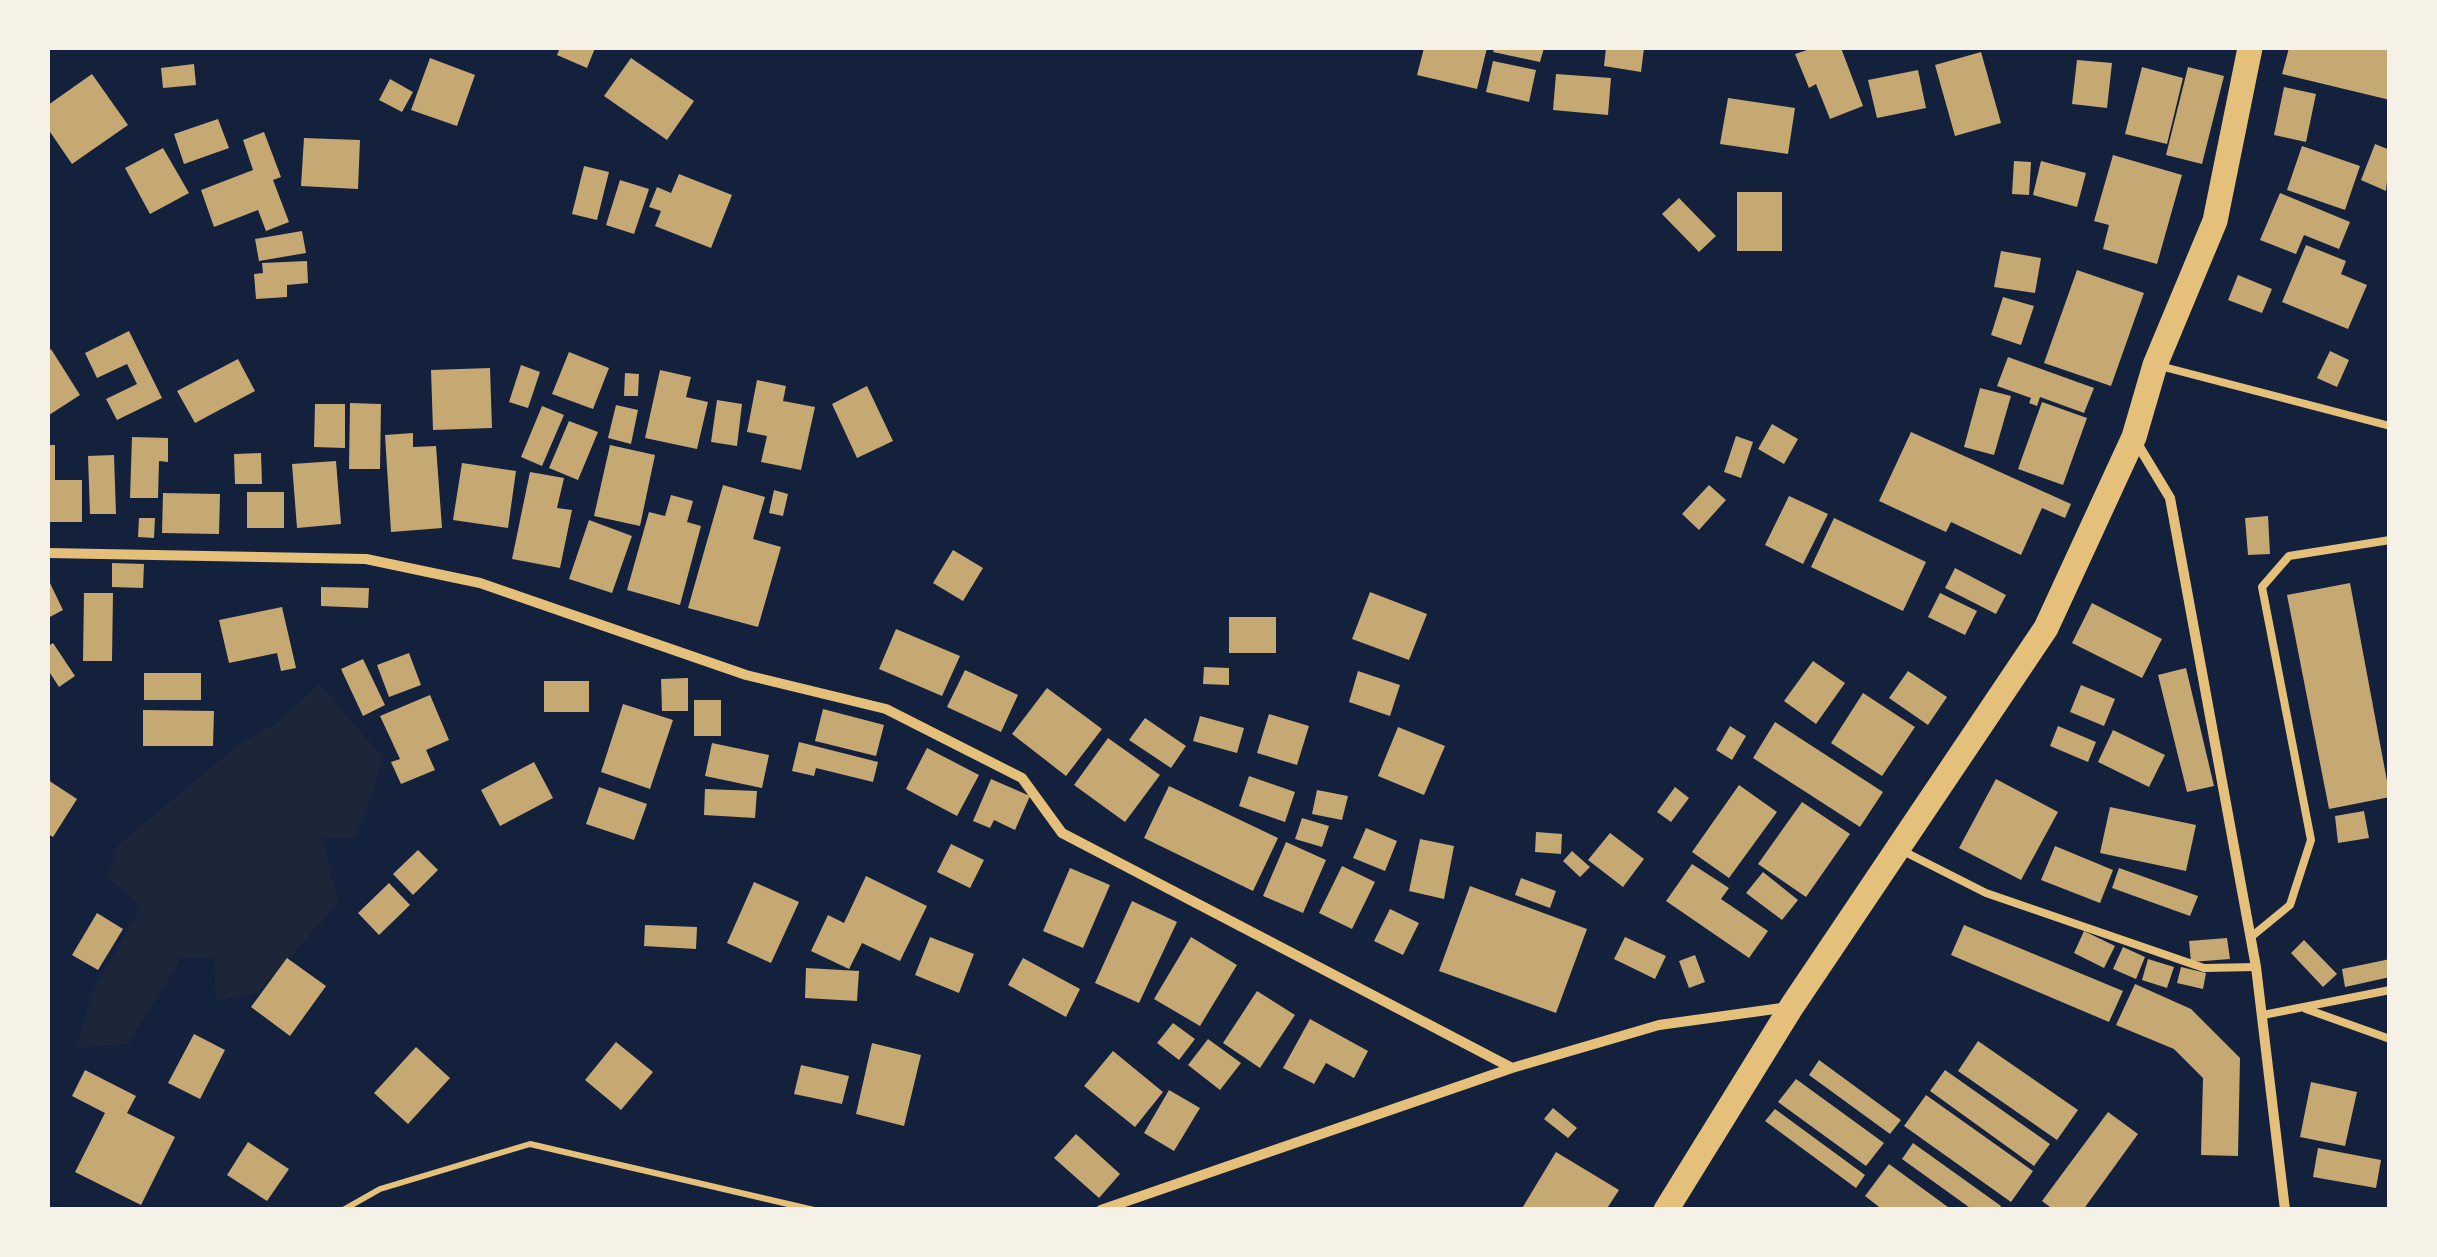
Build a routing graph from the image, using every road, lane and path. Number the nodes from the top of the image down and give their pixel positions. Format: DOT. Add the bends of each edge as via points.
graph roads {
  1 [pos="2250,48"];
  2 [pos="2155,365"];
  3 [pos="2390,426"];
  4 [pos="2134,437"];
  5 [pos="2390,540"];
  6 [pos="48,552"];
  7 [pos="1901,850"];
  8 [pos="2251,936"];
  9 [pos="2256,967"];
  10 [pos="2390,990"];
  11 [pos="1792,1006"];
  12 [pos="2306,1009"];
  13 [pos="2263,1016"];
  14 [pos="2390,1038"];
  15 [pos="1512,1068"];
  16 [pos="343,1210"];
  17 [pos="814,1210"];
  18 [pos="1101,1210"];
  19 [pos="1666,1210"];
  20 [pos="2284,1210"];
  1 -- 2 [label="main road" via="2215,221"];
  2 -- 3 [label="lane"];
  2 -- 4 [label="main road"];
  4 -- 7 [label="main road" via="2046,628"];
  4 -- 8 [label="street" via="2170,498"];
  5 -- 8 [label="lane" via="2289,556 2262,587 2312,840 2290,904"];
  6 -- 15 [label="street" via="366,558 480,583 746,675 886,709 1022,778 1062,833"];
  7 -- 9 [label="lane" via="1986,892 2204,968"];
  7 -- 11 [label="main road"];
  8 -- 9 [label="street"];
  9 -- 13 [label="street"];
  10 -- 12 [label="lane"];
  11 -- 15 [label="street" via="1659,1026"];
  11 -- 19 [label="main road"];
  12 -- 13 [label="lane"];
  12 -- 14 [label="lane"];
  13 -- 20 [label="street"];
  15 -- 18 [label="street"];
  16 -- 17 [label="path" via="380,1189 530,1144"];
}
